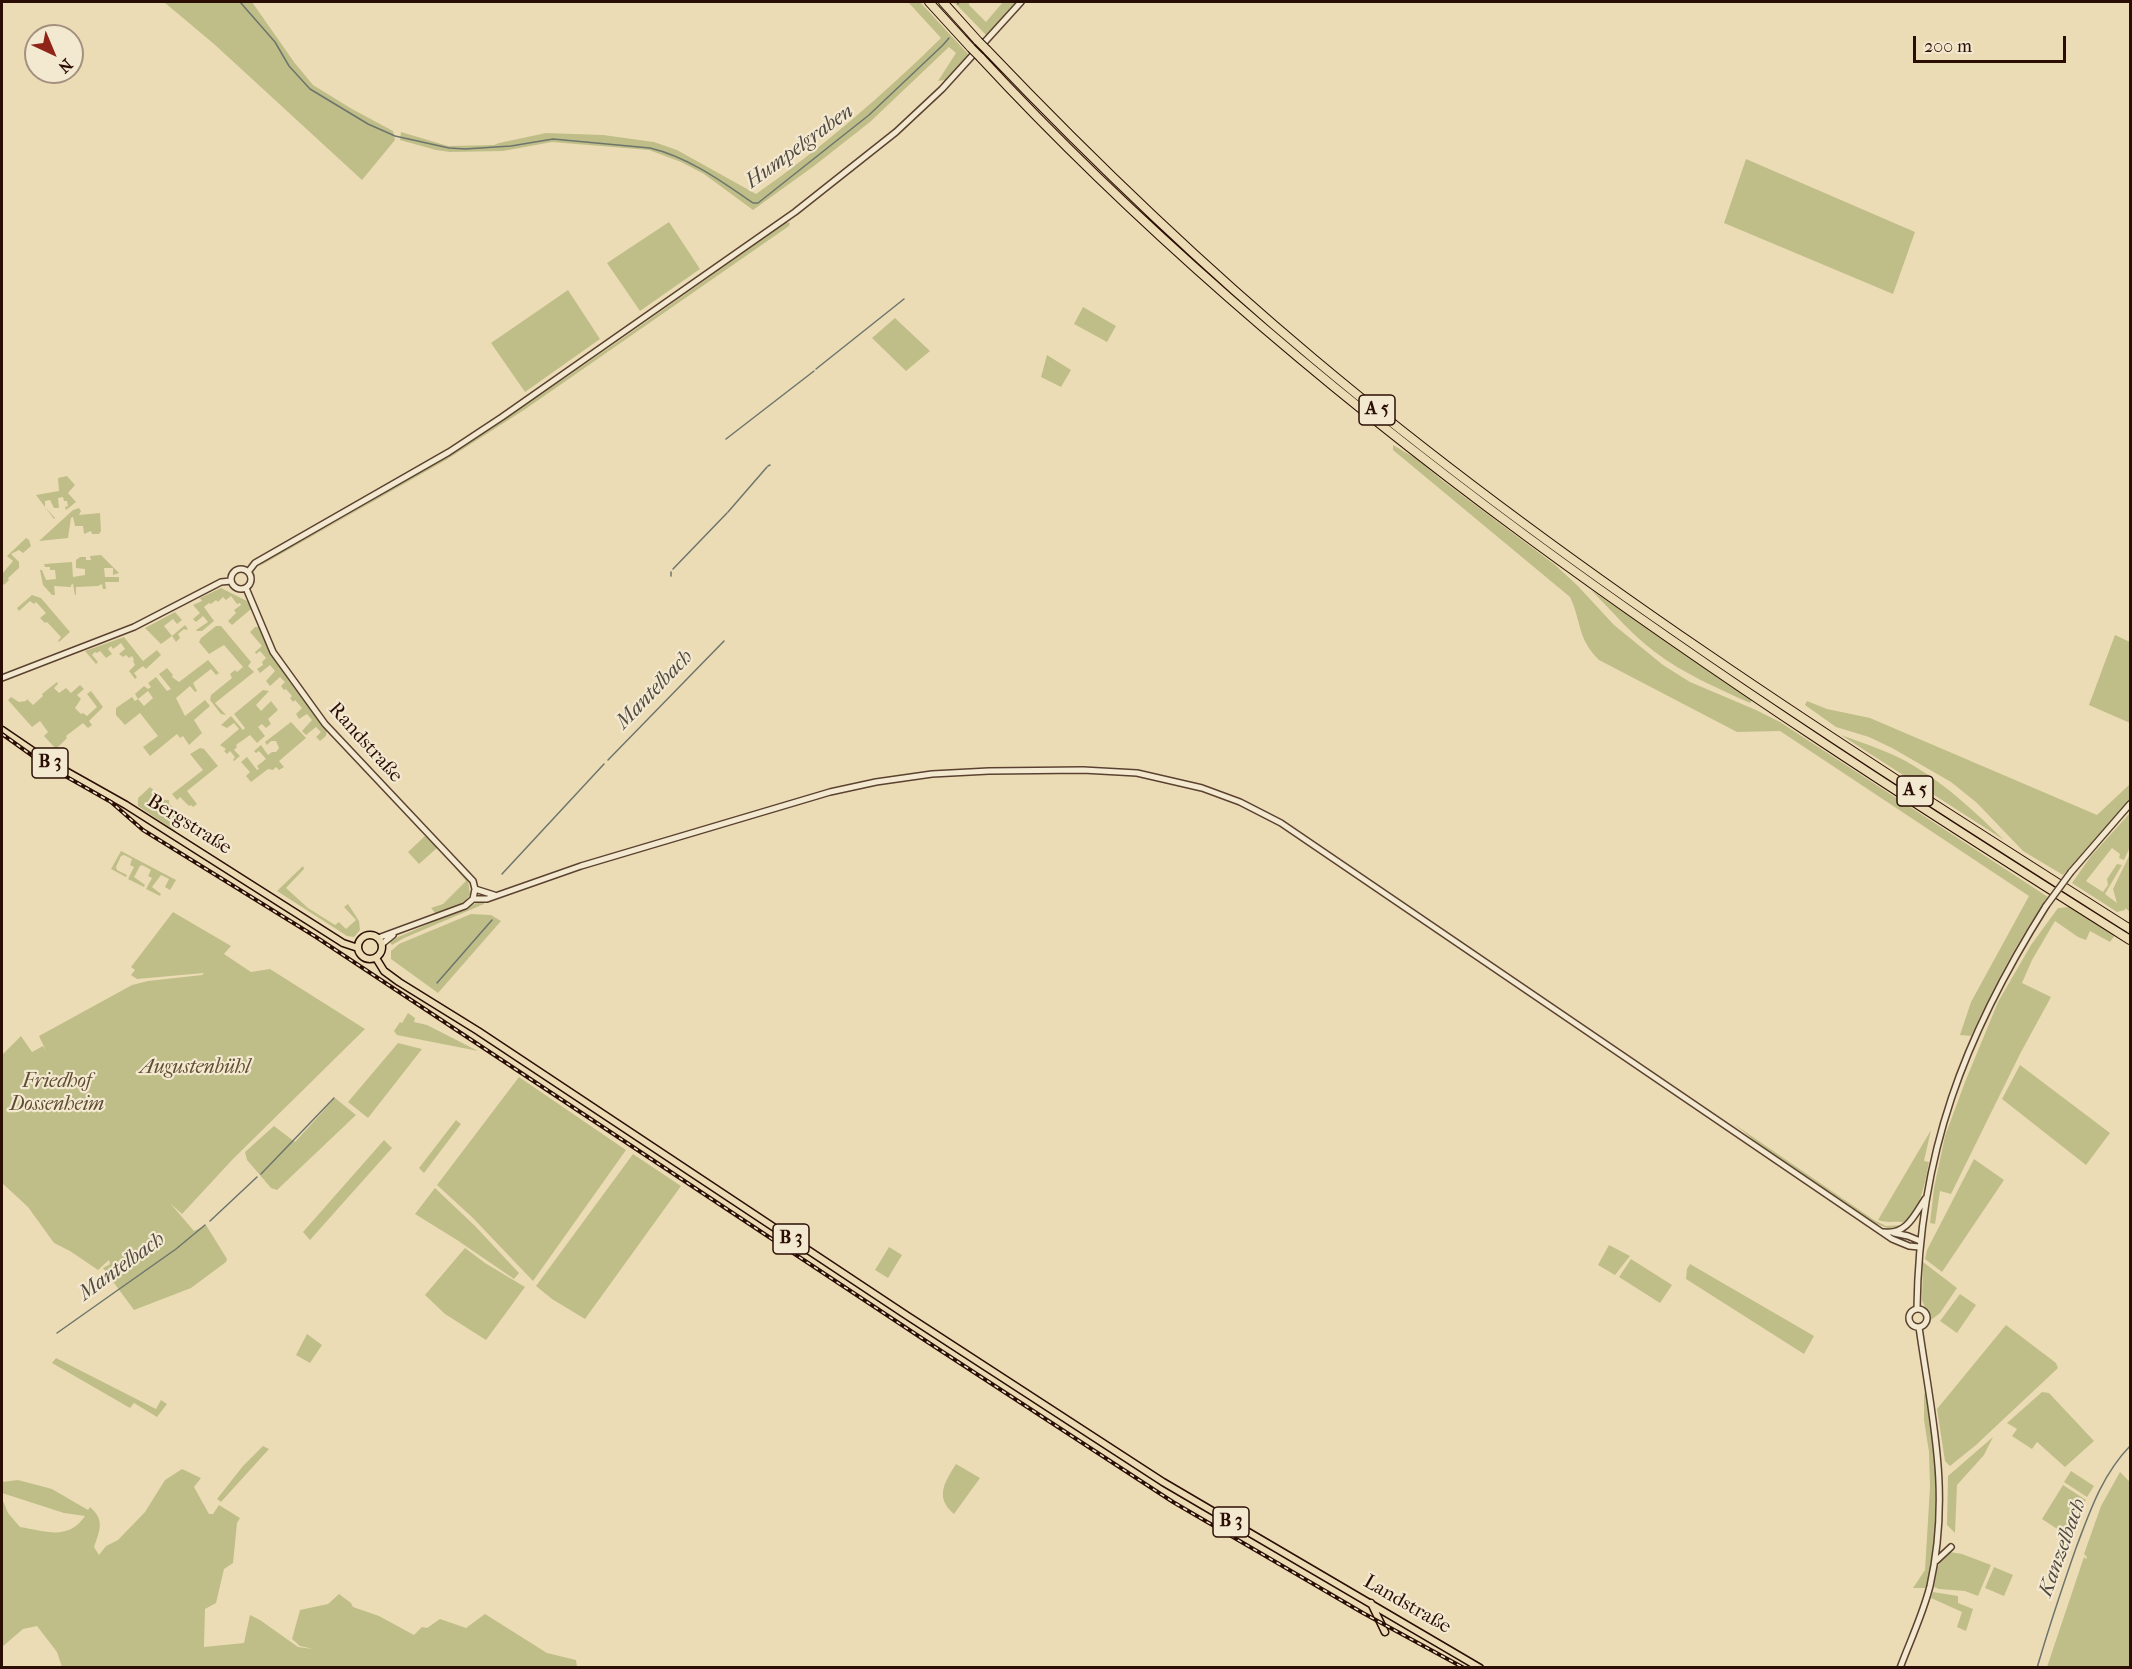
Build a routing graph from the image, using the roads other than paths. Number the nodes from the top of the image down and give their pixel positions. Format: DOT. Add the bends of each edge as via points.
graph roads {
  1 [pos="929,2"];
  2 [pos="944,2"];
  3 [pos="1021,2"];
  4 [pos="248,572"];
  5 [pos="231,581"];
  6 [pos="246,588"];
  7 [pos="2,678"];
  8 [pos="2,730"];
  9 [pos="2130,804"];
  10 [pos="476,889"];
  11 [pos="494,895"];
  12 [pos="471,901"];
  13 [pos="2130,929"];
  14 [pos="2130,940"];
  15 [pos="380,941"];
  16 [pos="358,948"];
  17 [pos="376,958"];
  18 [pos="1925,1198"];
  19 [pos="1882,1232"];
  20 [pos="1894,1233"];
  21 [pos="1920,1244"];
  22 [pos="1917,1308"];
  23 [pos="1919,1327"];
  24 [pos="1951,1547"];
  25 [pos="1934,1562"];
  26 [pos="1370,1602"];
  27 [pos="1385,1632"];
  28 [pos="1480,1668"];
  29 [pos="1900,1668"];
  1 -- 14 [label="highway, A 5, bridge" via="1104,183 1177,252 1309,367 1447,478 1603,593 1826,746"];
  2 -- 13 [label="highway, A 5, bridge" via="1107,174 1333,375 1502,507 1664,625"];
  3 -- 4 [label="street" via="934,96 781,223 458,446 255,563"];
  4 -- 5 [label="street" via="237,570"];
  4 -- 6 [label="street" via="251,580"];
  5 -- 6 [label="street" via="237,589"];
  5 -- 7 [label="street" via="214,584 134,627"];
  6 -- 10 [label="street, Randstraße" via="273,652 325,724 473,881"];
  8 -- 16 [label="main road, Bergstraße / B 3" via="342,943"];
  9 -- 18 [label="street, bridge" via="2046,906 1995,994 1960,1073 1938,1140"];
  10 -- 11 [label="street"];
  10 -- 12 [label="street"];
  11 -- 12 [label="street"];
  11 -- 19 [label="street" via="830,792 876,782 989,771 1111,771 1162,777 1240,802 1289,828"];
  12 -- 15 [label="street"];
  15 -- 16 [label="main road" via="366,935"];
  15 -- 17 [label="main road" via="381,954"];
  16 -- 17 [label="main road, B 3" via="364,958"];
  17 -- 26 [label="main road, Landstraße / B 3" via="384,971 399,982 514,1054 1041,1404 1171,1486"];
  18 -- 20 [label="street" via="1910,1222"];
  18 -- 21 [label="street"];
  19 -- 20 [label="street"];
  19 -- 21 [label="street" via="1899,1242"];
  20 -- 21 [label="street" via="1911,1236"];
  21 -- 22 [label="street"];
  22 -- 23 [label="street" via="1909,1319"];
  22 -- 23 [label="street" via="1924,1310 1927,1317"];
  23 -- 25 [label="street" via="1940,1470"];
  24 -- 25 [label="street"];
  25 -- 29 [label="street" via="1929,1588"];
  26 -- 27 [label="main road"];
  26 -- 28 [label="main road, Landstraße / B 3"];
}
